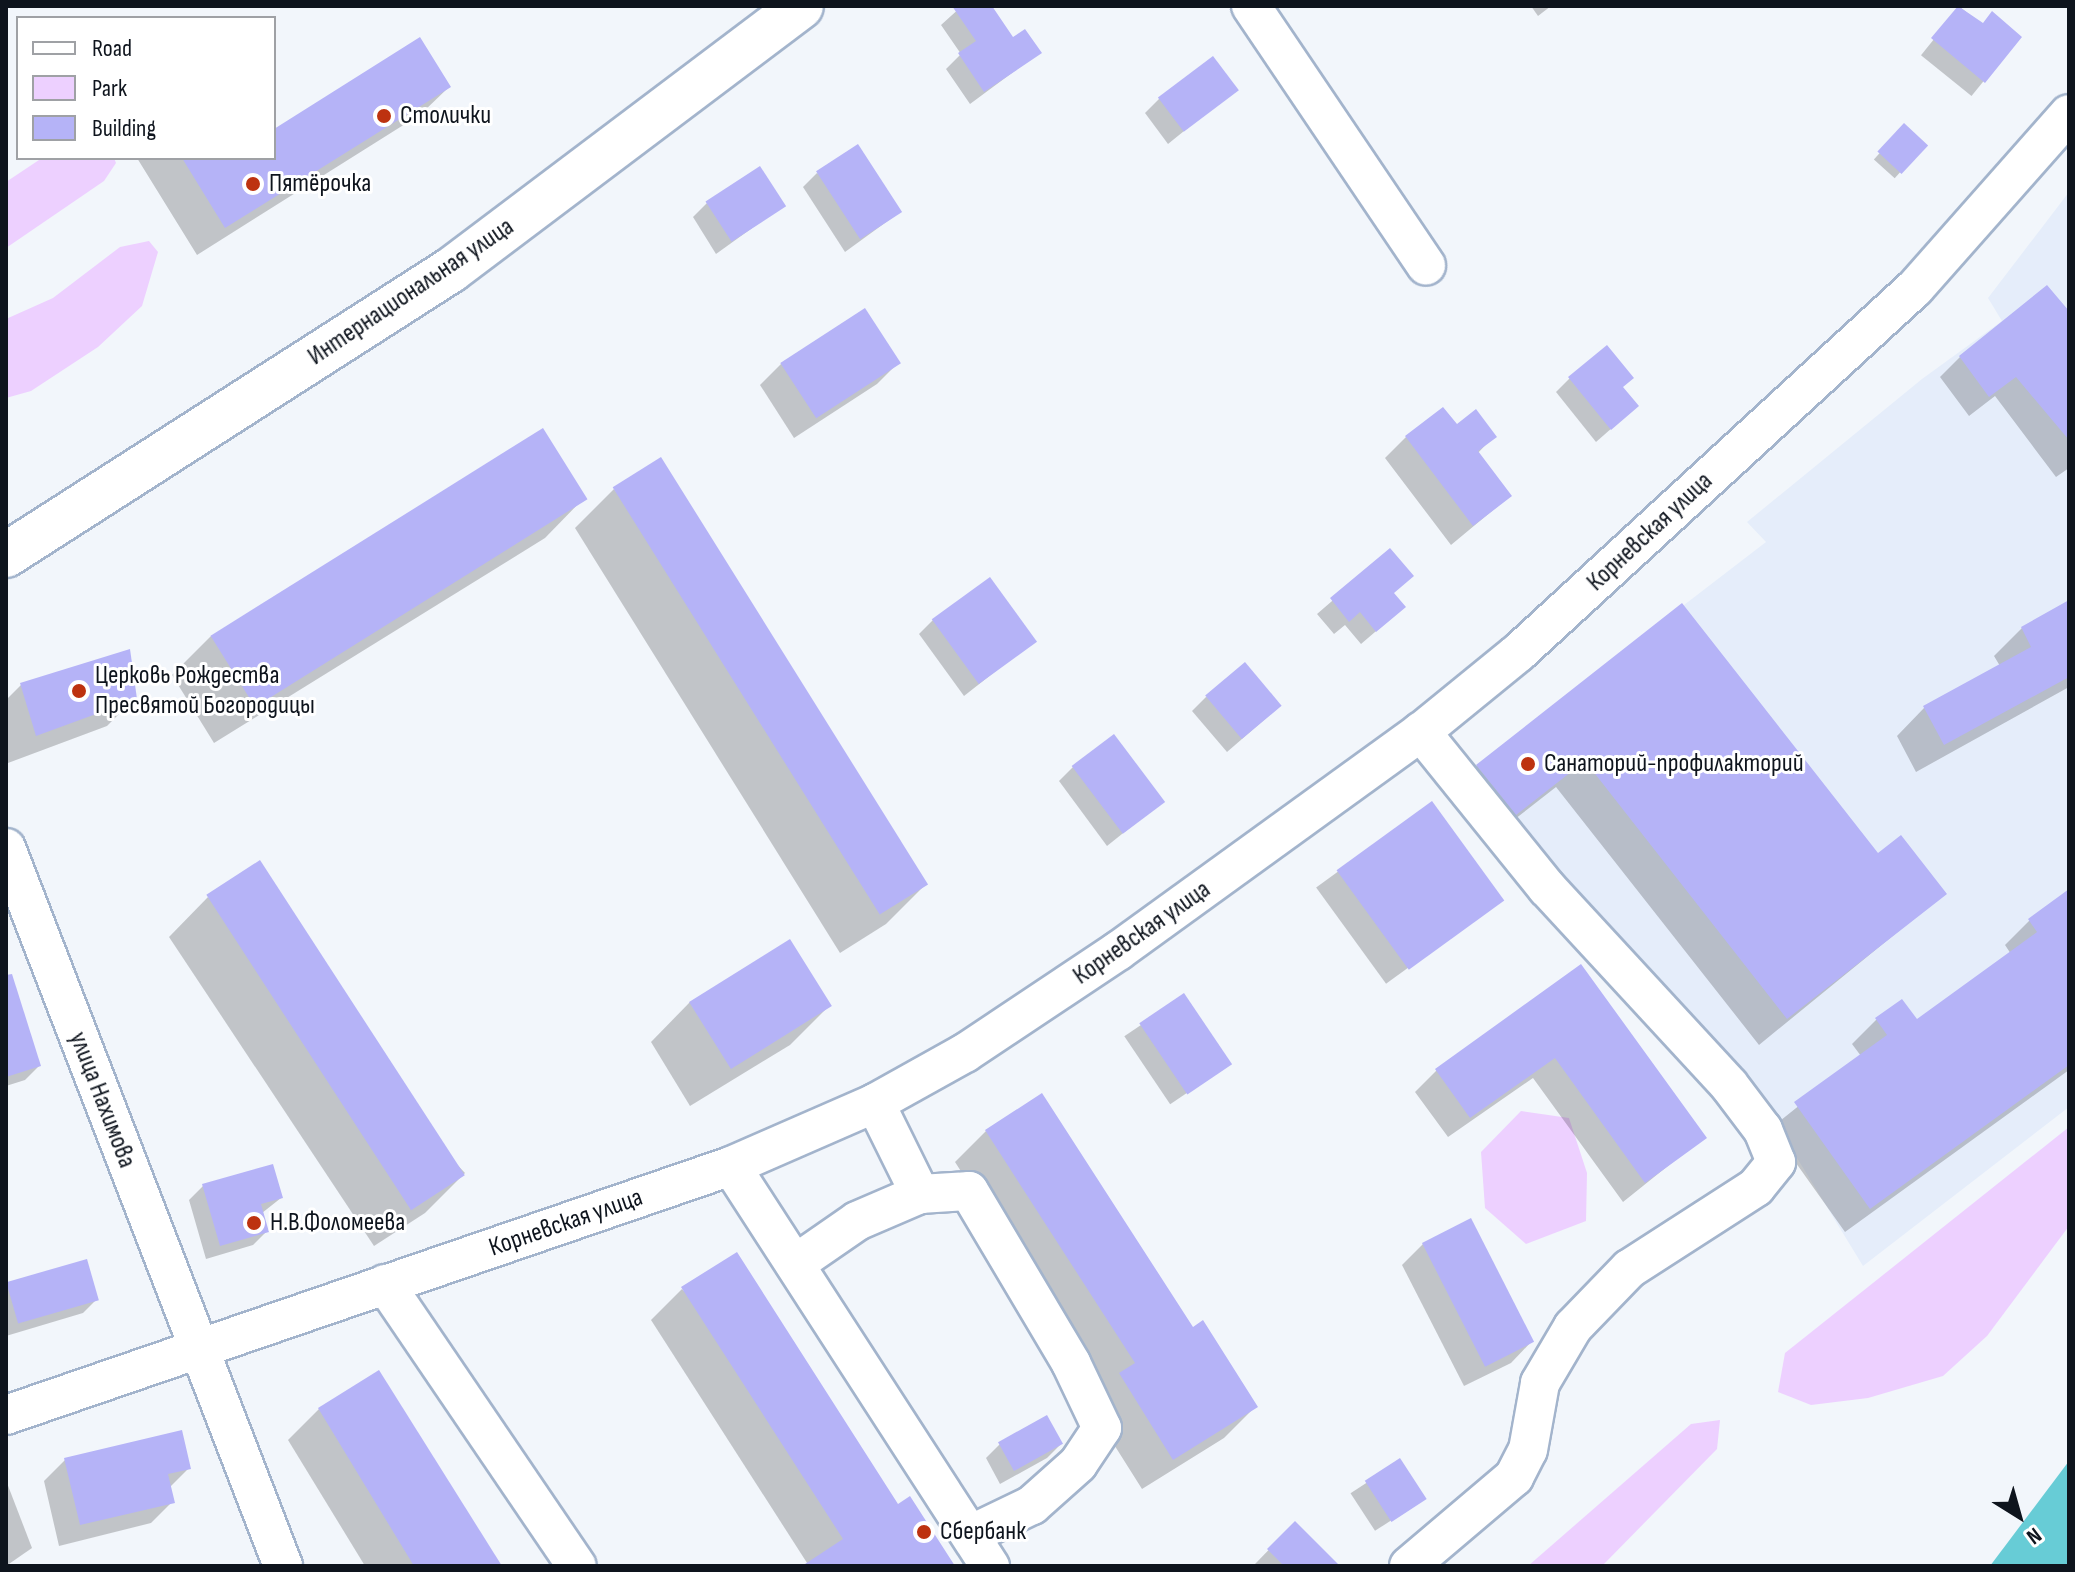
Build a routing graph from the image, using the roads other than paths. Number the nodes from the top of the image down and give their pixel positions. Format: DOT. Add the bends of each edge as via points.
graph roads {
  1 [pos="801,6"];
  2 [pos="1251,6"];
  3 [pos="2069,114"];
  4 [pos="1426,265"];
  5 [pos="6,555"];
  6 [pos="1421,732"];
  7 [pos="6,848"];
  8 [pos="875,1103"];
  9 [pos="731,1166"];
  10 [pos="920,1194"];
  11 [pos="795,1264"];
  12 [pos="385,1284"];
  13 [pos="199,1352"];
  14 [pos="6,1415"];
  15 [pos="981,1550"];
  16 [pos="283,1566"];
  17 [pos="577,1566"];
  18 [pos="1409,1566"];
  1 -- 5 [label="street, Интернациональная улица" via="451,270"];
  2 -- 4 [label="street"];
  3 -- 6 [label="street, Корневская улица" via="1915,288 1518,653"];
  6 -- 8 [label="street, Корневская улица" via="1118,951 965,1053"];
  6 -- 18 [label="street" via="1547,888 1729,1085 1763,1130 1776,1162 1756,1187 1629,1269 1573,1327 1540,1383 1528,1450 1514,1477"];
  7 -- 13 [label="street, улица Нахимова"];
  8 -- 9 [label="street, Корневская улица"];
  8 -- 10 [label="street"];
  9 -- 11 [label="street"];
  9 -- 12 [label="street, Корневская улица"];
  10 -- 11 [label="street" via="857,1221"];
  10 -- 15 [label="street" via="969,1191 1071,1363 1102,1428 1078,1464"];
  11 -- 15 [label="street"];
  12 -- 13 [label="street, Корневская улица"];
  12 -- 17 [label="street"];
  13 -- 14 [label="street, Корневская улица"];
  13 -- 16 [label="street, улица Нахимова"];
}
